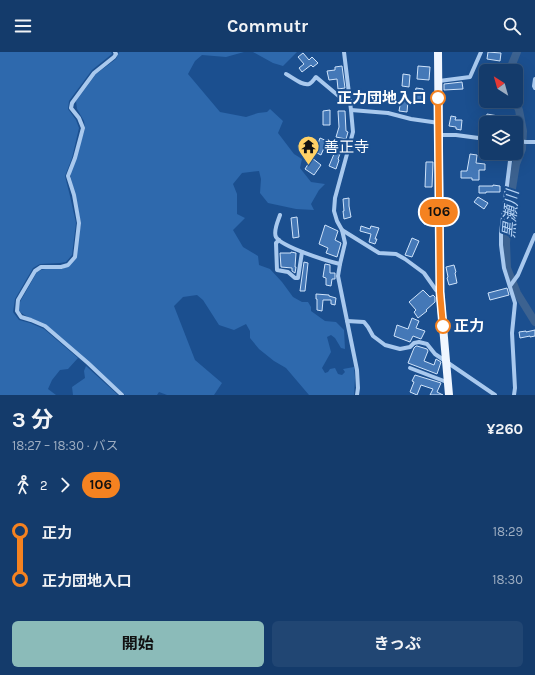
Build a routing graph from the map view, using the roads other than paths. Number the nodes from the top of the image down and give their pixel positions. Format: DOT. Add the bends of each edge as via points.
graph roads {
  1 [pos="115,52"];
  2 [pos="344,52"];
  3 [pos="438,52"];
  4 [pos="481,52"];
  5 [pos="286,74"];
  6 [pos="535,79"];
  7 [pos="438,81"];
  8 [pos="535,88"];
  9 [pos="350,103"];
  10 [pos="351,110"];
  11 [pos="439,123"];
  12 [pos="439,135"];
  13 [pos="479,137"];
  14 [pos="523,142"];
  15 [pos="535,142"];
  16 [pos="510,160"];
  17 [pos="280,215"];
  18 [pos="342,230"];
  19 [pos="535,234"];
  20 [pos="279,240"];
  21 [pos="302,252"];
  22 [pos="340,264"];
  23 [pos="510,285"];
  24 [pos="440,292"];
  25 [pos="347,321"];
  26 [pos="446,361"];
  27 [pos="410,368"];
  28 [pos="448,381"];
  29 [pos="122,395"];
  30 [pos="358,395"];
  31 [pos="449,395"];
  32 [pos="495,395"];
  33 [pos="514,395"];
  1 -- 29 [label="street" via="114,58 94,73 71,108 83,128 68,176 79,223 75,257 68,265 35,271 18,300 17,311 21,317 45,326"];
  2 -- 9 [label="street"];
  3 -- 7 [label="main road"];
  4 -- 7 [label="street" via="470,77"];
  5 -- 9 [label="street" via="303,84 311,83 316,77"];
  6 -- 8 [label="street"];
  7 -- 11 [label="main road"];
  9 -- 10 [label="street"];
  10 -- 11 [label="street" via="388,113"];
  10 -- 18 [label="street" via="353,132 335,198 334,211"];
  11 -- 12 [label="main road"];
  12 -- 13 [label="street"];
  12 -- 24 [label="main road"];
  14 -- 15 [label="street"];
  16 -- 23 [label="street" via="501,233 504,268"];
  17 -- 20 [label="street" via="274,232"];
  18 -- 22 [label="street" via="345,243"];
  18 -- 24 [label="street" via="379,252 396,254 405,259 424,273"];
  19 -- 23 [label="street" via="518,275"];
  20 -- 21 [label="street"];
  20 -- 21 [label="street" via="276,243 277,270 288,272 298,278"];
  21 -- 22 [label="street"];
  22 -- 25 [label="street" via="338,276"];
  23 -- 33 [label="street" via="515,303 512,333 516,388"];
  24 -- 26 [label="main road"];
  25 -- 26 [label="street" via="364,322 373,336 384,345 400,349 419,342 427,344 435,354"];
  25 -- 30 [label="street" via="358,370"];
  26 -- 28 [label="main road"];
  26 -- 32 [label="street"];
  27 -- 28 [label="street"];
  28 -- 31 [label="main road"];
}
